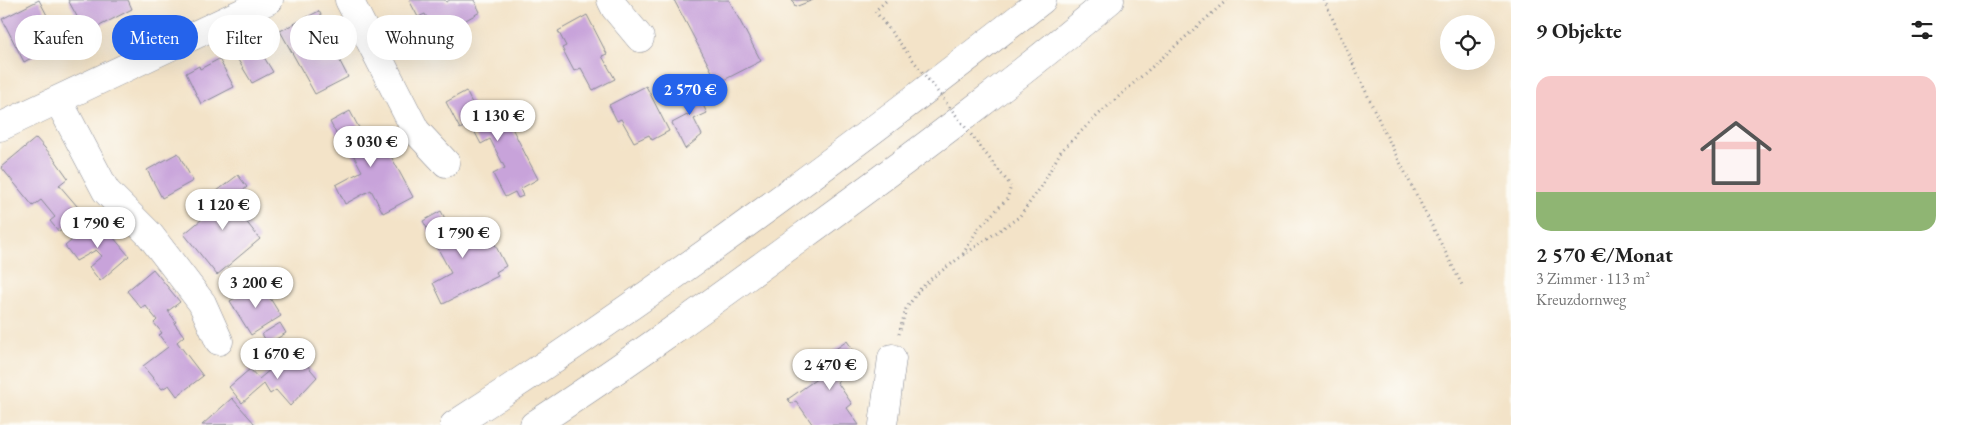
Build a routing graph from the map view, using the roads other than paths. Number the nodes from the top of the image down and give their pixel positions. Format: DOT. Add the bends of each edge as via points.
graph roads {
  1 [pos="269,0"];
  2 [pos="349,0"];
  3 [pos="611,0"];
  4 [pos="1042,0"];
  5 [pos="1110,0"];
  6 [pos="640,38"];
  7 [pos="58,100"];
  8 [pos="0,127"];
  9 [pos="446,163"];
  10 [pos="219,341"];
  11 [pos="892,358"];
  12 [pos="454,425"];
  13 [pos="534,425"];
  14 [pos="883,425"];
  1 -- 7 [label="main road"];
  2 -- 9 [label="main road" via="416,131"];
  3 -- 6 [label="main road"];
  4 -- 12 [label="main road" via="787,194 549,364"];
  5 -- 13 [label="main road" via="909,158 608,377"];
  7 -- 8 [label="main road"];
  7 -- 10 [label="main road" via="106,192 150,235 202,303"];
  11 -- 14 [label="main road"];
}
